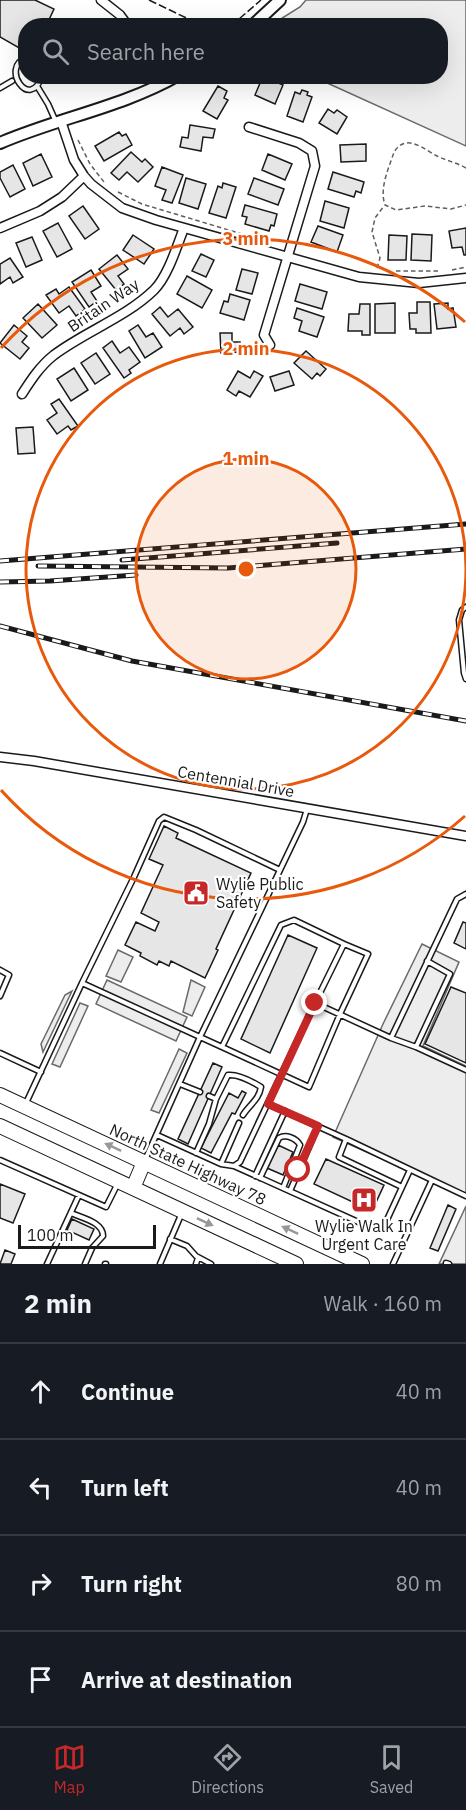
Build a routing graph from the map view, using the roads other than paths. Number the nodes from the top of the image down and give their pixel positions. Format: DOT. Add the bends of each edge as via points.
graph roads {
  1 [pos="102,0"];
  2 [pos="279,0"];
  3 [pos="121,18"];
  4 [pos="260,18"];
  5 [pos="18,61"];
  6 [pos="12,81"];
  7 [pos="152,84"];
  8 [pos="37,86"];
  9 [pos="0,88"];
  10 [pos="58,121"];
  11 [pos="249,127"];
  12 [pos="0,143"];
  13 [pos="84,176"];
  14 [pos="0,228"];
  15 [pos="184,228"];
  16 [pos="287,256"];
  17 [pos="466,278"];
  18 [pos="270,345"];
  19 [pos="22,394"];
  20 [pos="466,607"];
  21 [pos="466,679"];
  22 [pos="0,757"];
  23 [pos="307,809"];
  24 [pos="466,836"];
  25 [pos="280,870"];
  26 [pos="466,894"];
  27 [pos="344,944"];
  28 [pos="428,961"];
  29 [pos="0,970"];
  30 [pos="82,983"];
  31 [pos="1,993"];
  32 [pos="315,1003"];
  33 [pos="340,1014"];
  34 [pos="200,1037"];
  35 [pos="391,1038"];
  36 [pos="222,1047"];
  37 [pos="416,1047"];
  38 [pos="0,1053"];
  39 [pos="466,1070"];
  40 [pos="41,1072"];
  41 [pos="282,1075"];
  42 [pos="180,1084"];
  43 [pos="200,1092"];
  44 [pos="0,1095"];
  45 [pos="209,1096"];
  46 [pos="216,1099"];
  47 [pos="268,1104"];
  48 [pos="25,1106"];
  49 [pos="285,1111"];
  50 [pos="243,1115"];
  51 [pos="239,1123"];
  52 [pos="0,1126"];
  53 [pos="318,1126"];
  54 [pos="156,1135"];
  55 [pos="346,1139"];
  56 [pos="196,1153"];
  57 [pos="0,1160"];
  58 [pos="144,1162"];
  59 [pos="221,1164"];
  60 [pos="234,1166"];
  61 [pos="410,1170"];
  62 [pos="257,1177"];
  63 [pos="432,1180"];
  64 [pos="118,1181"];
  65 [pos="402,1187"];
  66 [pos="133,1188"];
  67 [pos="283,1188"];
  68 [pos="290,1191"];
  69 [pos="80,1195"];
  70 [pos="466,1196"];
  71 [pos="183,1211"];
  72 [pos="71,1213"];
  73 [pos="170,1239"];
  74 [pos="198,1258"];
  75 [pos="288,1262"];
  76 [pos="47,1264"];
  77 [pos="85,1264"];
  78 [pos="160,1264"];
  79 [pos="196,1264"];
  80 [pos="211,1264"];
  81 [pos="362,1264"];
  82 [pos="393,1264"];
  1 -- 3 [label="street"];
  2 -- 4 [label="street"];
  5 -- 6 [label="lane" via="11,70"];
  6 -- 8 [label="lane" via="25,90"];
  6 -- 9 [label="lane"];
  7 -- 10 [label="street" via="132,96"];
  8 -- 10 [label="lane"];
  10 -- 12 [label="street"];
  10 -- 13 [label="street"];
  11 -- 16 [label="street" via="312,151 315,166"];
  13 -- 14 [label="street" via="40,211"];
  13 -- 15 [label="street" via="122,208"];
  15 -- 16 [label="street"];
  15 -- 19 [label="street, Britain Way" via="155,289 124,313 53,356"];
  16 -- 17 [label="street" via="359,277 419,283"];
  16 -- 18 [label="street" via="264,335"];
  20 -- 21 [label="lane" via="459,620"];
  22 -- 23 [label="street, Centennial Drive"];
  23 -- 24 [label="street, Centennial Drive"];
  23 -- 25 [label="lane"];
  25 -- 30 [label="lane" via="164,817"];
  25 -- 34 [label="lane"];
  26 -- 28 [label="lane" via="457,899"];
  27 -- 32 [label="lane"];
  27 -- 33 [label="lane" via="368,954"];
  27 -- 36 [label="lane" via="294,920 281,925"];
  28 -- 35 [label="lane"];
  28 -- 37 [label="lane" via="450,974"];
  29 -- 31 [label="lane" via="9,975"];
  30 -- 34 [label="lane"];
  30 -- 40 [label="lane"];
  32 -- 33 [label="lane"];
  32 -- 41 [label="lane"];
  33 -- 35 [label="lane"];
  33 -- 41 [label="lane" via="309,1087"];
  34 -- 36 [label="lane"];
  34 -- 42 [label="lane"];
  35 -- 37 [label="lane"];
  36 -- 41 [label="lane"];
  37 -- 39 [label="lane"];
  38 -- 40 [label="lane"];
  40 -- 48 [label="lane"];
  41 -- 47 [label="lane"];
  42 -- 43 [label="lane"];
  42 -- 54 [label="lane"];
  44 -- 48 [label="main road, North State Highway 78"];
  45 -- 46 [label="lane"];
  46 -- 50 [label="lane" via="228,1075 256,1084 261,1087 258,1098"];
  46 -- 56 [label="lane"];
  47 -- 49 [label="lane"];
  47 -- 60 [label="lane" via="240,1162"];
  58 -- 48 [label="main road, North State Highway 78, one-way"];
  49 -- 53 [label="lane"];
  49 -- 62 [label="lane"];
  51 -- 59 [label="lane"];
  52 -- 64 [label="main road"];
  53 -- 55 [label="lane"];
  53 -- 68 [label="lane"];
  54 -- 56 [label="lane"];
  54 -- 58 [label="lane"];
  55 -- 61 [label="lane"];
  55 -- 65 [label="lane" via="339,1158"];
  56 -- 59 [label="lane"];
  57 -- 69 [label="lane"];
  58 -- 66 [label="main road"];
  81 -- 58 [label="main road, North State Highway 78, one-way"];
  59 -- 60 [label="lane"];
  60 -- 62 [label="lane"];
  61 -- 63 [label="lane"];
  61 -- 65 [label="lane"];
  62 -- 67 [label="lane"];
  62 -- 67 [label="lane" via="279,1138 287,1136 300,1145"];
  63 -- 70 [label="lane"];
  63 -- 82 [label="lane"];
  64 -- 66 [label="main road"];
  64 -- 69 [label="lane" via="106,1207"];
  65 -- 68 [label="lane" via="385,1224 376,1230"];
  66 -- 71 [label="main road"];
  67 -- 68 [label="lane"];
  69 -- 72 [label="lane"];
  71 -- 73 [label="lane"];
  71 -- 75 [label="main road, one-way"];
  72 -- 76 [label="lane"];
  72 -- 77 [label="lane" via="103,1230"];
  73 -- 74 [label="lane" via="187,1246"];
  73 -- 78 [label="lane"];
  74 -- 79 [label="lane"];
  74 -- 80 [label="lane"];
}
